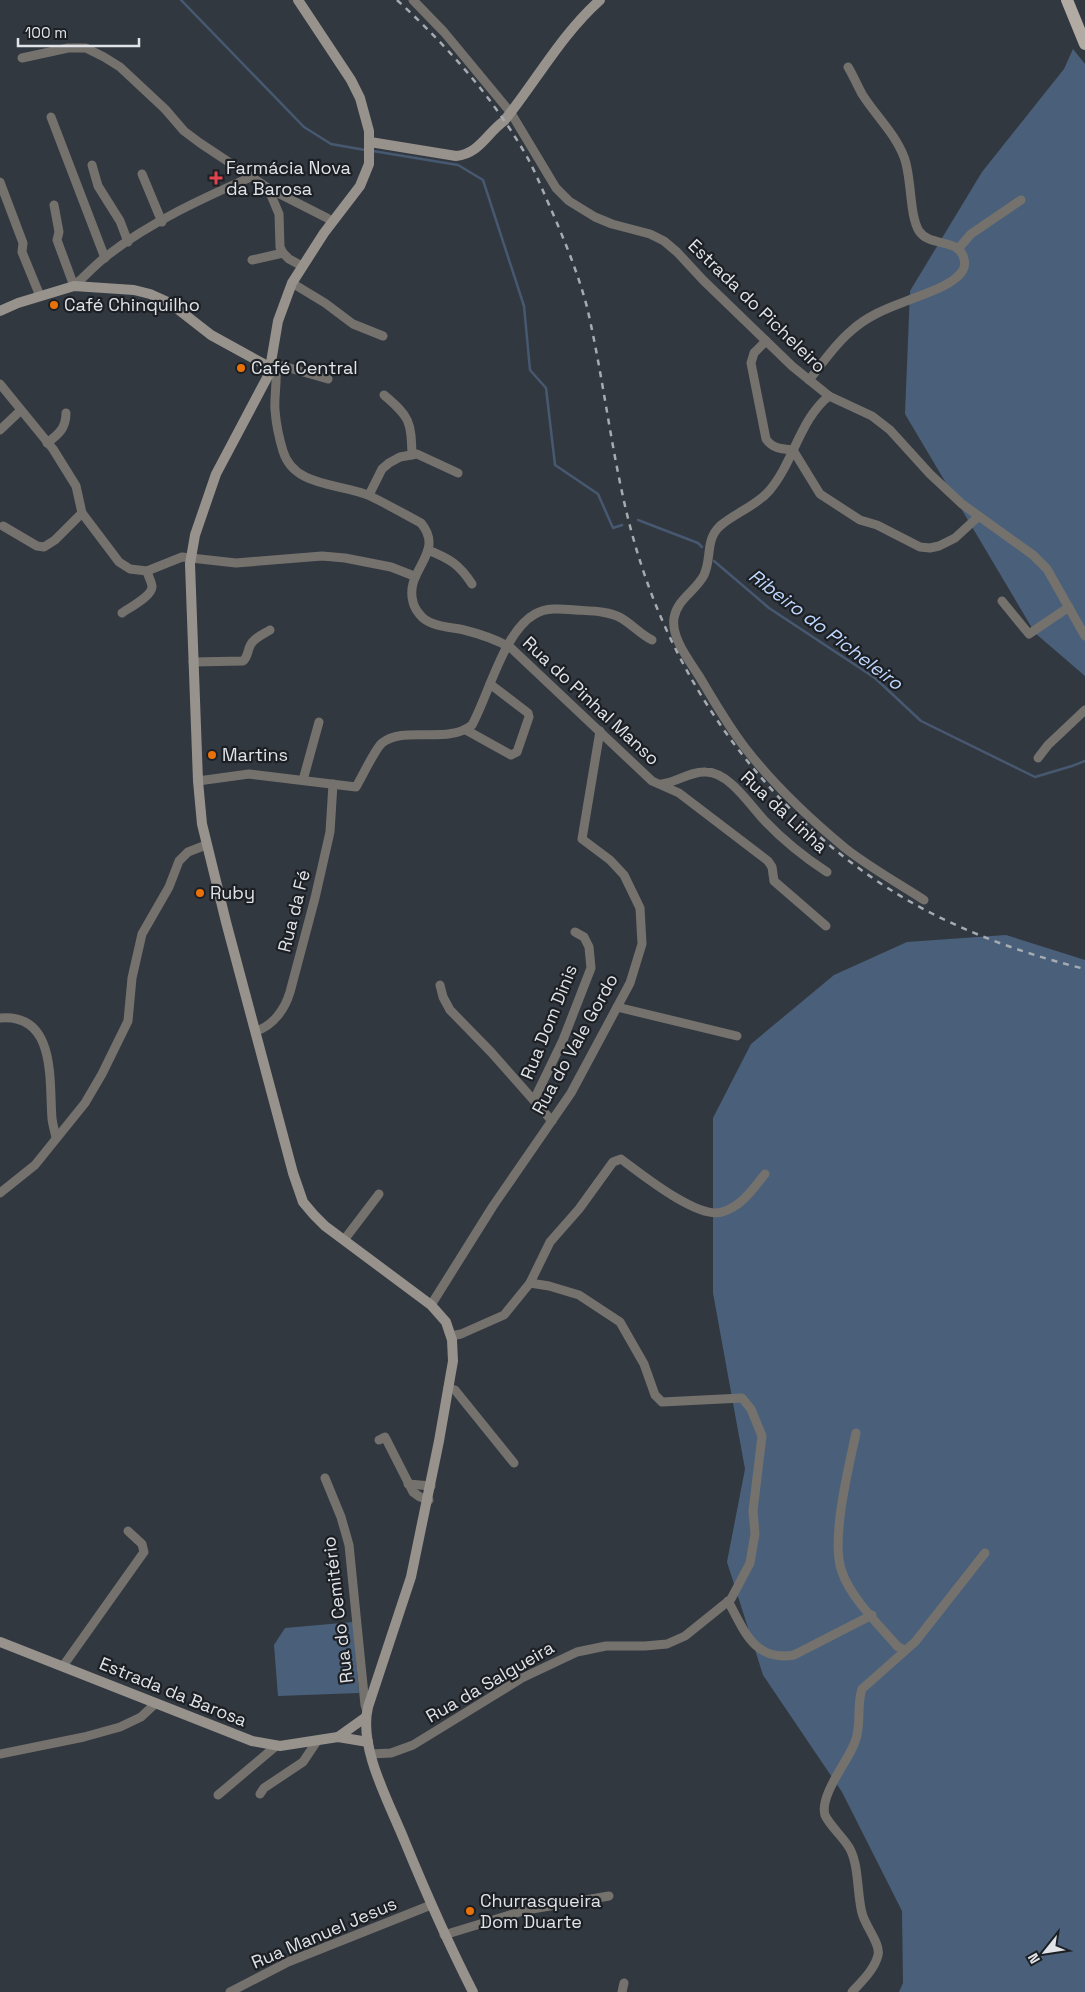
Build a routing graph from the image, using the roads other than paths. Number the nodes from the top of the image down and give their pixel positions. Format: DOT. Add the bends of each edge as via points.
graph roads {
  1 [pos="298,0"];
  2 [pos="413,0"];
  3 [pos="600,0"];
  4 [pos="1067,0"];
  5 [pos="1085,44"];
  6 [pos="22,58"];
  7 [pos="848,66"];
  8 [pos="511,113"];
  9 [pos="51,117"];
  10 [pos="370,148"];
  11 [pos="92,165"];
  12 [pos="142,174"];
  13 [pos="251,177"];
  14 [pos="0,182"];
  15 [pos="268,188"];
  16 [pos="1021,200"];
  17 [pos="54,206"];
  18 [pos="162,222"];
  19 [pos="332,222"];
  20 [pos="128,242"];
  21 [pos="958,249"];
  22 [pos="283,253"];
  23 [pos="105,258"];
  24 [pos="252,260"];
  25 [pos="302,266"];
  26 [pos="292,283"];
  27 [pos="74,286"];
  28 [pos="40,296"];
  29 [pos="0,311"];
  30 [pos="383,336"];
  31 [pos="766,341"];
  32 [pos="271,365"];
  33 [pos="328,379"];
  34 [pos="809,380"];
  35 [pos="0,384"];
  36 [pos="384,395"];
  37 [pos="829,396"];
  38 [pos="20,411"];
  39 [pos="66,413"];
  40 [pos="0,430"];
  41 [pos="47,443"];
  42 [pos="793,450"];
  43 [pos="412,455"];
  44 [pos="458,473"];
  45 [pos="369,495"];
  46 [pos="82,513"];
  47 [pos="979,516"];
  48 [pos="2,526"];
  49 [pos="428,550"];
  50 [pos="191,557"];
  51 [pos="146,571"];
  52 [pos="414,576"];
  53 [pos="472,584"];
  54 [pos="1002,601"];
  55 [pos="1069,607"];
  56 [pos="122,612"];
  57 [pos="270,630"];
  58 [pos="1085,636"];
  59 [pos="652,640"];
  60 [pos="506,645"];
  61 [pos="193,662"];
  62 [pos="490,684"];
  63 [pos="1085,710"];
  64 [pos="319,722"];
  65 [pos="466,730"];
  66 [pos="600,731"];
  67 [pos="1038,758"];
  68 [pos="303,780"];
  69 [pos="198,782"];
  70 [pos="333,784"];
  71 [pos="662,784"];
  72 [pos="206,845"];
  73 [pos="827,872"];
  74 [pos="924,900"];
  75 [pos="826,926"];
  76 [pos="575,932"];
  77 [pos="440,985"];
  78 [pos="617,1007"];
  79 [pos="0,1018"];
  80 [pos="256,1031"];
  81 [pos="737,1036"];
  82 [pos="534,1100"];
  83 [pos="552,1120"];
  84 [pos="56,1138"];
  85 [pos="765,1174"];
  86 [pos="0,1194"];
  87 [pos="379,1194"];
  88 [pos="344,1240"];
  89 [pos="530,1283"];
  90 [pos="431,1305"];
  91 [pos="451,1336"];
  92 [pos="448,1388"];
  93 [pos="856,1433"];
  94 [pos="379,1440"];
  95 [pos="514,1463"];
  96 [pos="326,1478"];
  97 [pos="408,1484"];
  98 [pos="431,1486"];
  99 [pos="428,1500"];
  100 [pos="128,1531"];
  101 [pos="985,1552"];
  102 [pos="728,1601"];
  103 [pos="872,1615"];
  104 [pos="0,1642"];
  105 [pos="904,1650"];
  106 [pos="63,1666"];
  107 [pos="156,1703"];
  108 [pos="367,1714"];
  109 [pos="338,1737"];
  110 [pos="317,1742"];
  111 [pos="368,1742"];
  112 [pos="276,1746"];
  113 [pos="0,1754"];
  114 [pos="371,1754"];
  115 [pos="260,1794"];
  116 [pos="218,1795"];
  117 [pos="609,1896"];
  118 [pos="432,1905"];
  119 [pos="444,1935"];
  120 [pos="230,1992"];
  121 [pos="473,1992"];
  122 [pos="852,1992"];
  1 -- 10 [label="main road" via="357,91 367,121"];
  2 -- 8 [label="street, Estrada do Picheleiro"];
  3 -- 8 [label="main road" via="560,43"];
  4 -- 5 [label="main road"];
  6 -- 13 [label="street" via="68,48 86,48 104,57 120,67 184,131"];
  7 -- 21 [label="street" via="861,93 904,156 920,232 935,242 952,244"];
  8 -- 10 [label="main road" via="467,155"];
  8 -- 31 [label="street, Estrada do Picheleiro" via="556,188 569,201 612,224 650,234 664,242"];
  9 -- 23 [label="street"];
  10 -- 19 [label="main road" via="366,175"];
  11 -- 20 [label="street" via="98,186 120,221"];
  12 -- 18 [label="street"];
  13 -- 15 [label="street"];
  13 -- 18 [label="street"];
  14 -- 28 [label="street"];
  15 -- 19 [label="street"];
  15 -- 22 [label="street" via="279,214"];
  16 -- 21 [label="street" via="971,234"];
  17 -- 27 [label="street" via="59,232 57,240"];
  18 -- 20 [label="street"];
  19 -- 25 [label="main road"];
  20 -- 23 [label="street"];
  21 -- 34 [label="street" via="965,263 957,277 936,290 883,309 859,324"];
  22 -- 24 [label="street"];
  22 -- 25 [label="street"];
  23 -- 27 [label="street"];
  25 -- 26 [label="main road"];
  26 -- 30 [label="street" via="353,324"];
  26 -- 32 [label="main road" via="278,321"];
  27 -- 28 [label="main road"];
  27 -- 32 [label="main road" via="117,288 150,294 170,303 228,346"];
  28 -- 29 [label="main road"];
  31 -- 34 [label="street, Estrada do Picheleiro"];
  31 -- 42 [label="street" via="754,353 751,363 766,439 777,448"];
  32 -- 33 [label="street"];
  32 -- 45 [label="street" via="276,372 275,410 283,450 292,469 312,480"];
  32 -- 50 [label="main road" via="216,474 195,535"];
  34 -- 37 [label="street, Estrada do Picheleiro"];
  35 -- 38 [label="street"];
  36 -- 43 [label="street" via="410,423"];
  37 -- 42 [label="street" via="809,418"];
  37 -- 47 [label="street, Estrada do Picheleiro" via="872,416 890,430 930,474"];
  38 -- 40 [label="street"];
  38 -- 41 [label="street"];
  39 -- 41 [label="street" via="61,432"];
  41 -- 46 [label="street" via="76,486"];
  42 -- 47 [label="street" via="820,494 860,520 920,547 939,546 955,538"];
  42 -- 74 [label="street" via="778,480 767,493 720,527 711,538 703,576 676,611 674,629 725,719 765,772 846,848"];
  43 -- 44 [label="street" via="417,454"];
  43 -- 45 [label="street" via="395,459 382,470"];
  45 -- 49 [label="street" via="421,523 429,536"];
  46 -- 48 [label="street" via="44,547"];
  46 -- 51 [label="street" via="120,562 130,569"];
  47 -- 55 [label="street, Estrada do Picheleiro" via="1048,569"];
  49 -- 52 [label="street, Rua do Pinhal Manso"];
  49 -- 53 [label="street" via="462,569"];
  50 -- 51 [label="street" via="182,557"];
  50 -- 52 [label="street" via="236,563 322,556 391,567"];
  50 -- 61 [label="main road"];
  51 -- 56 [label="street" via="152,587 150,592"];
  52 -- 60 [label="street, Rua do Pinhal Manso" via="412,601 423,617"];
  54 -- 55 [label="street" via="1028,634"];
  55 -- 58 [label="street, Estrada do Picheleiro"];
  57 -- 61 [label="street" via="253,641 243,661"];
  59 -- 60 [label="street" via="621,618 567,609 536,613"];
  60 -- 62 [label="street"];
  60 -- 66 [label="street, Rua do Pinhal Manso"];
  61 -- 69 [label="main road"];
  62 -- 65 [label="street" via="475,720"];
  62 -- 65 [label="street" via="528,713 517,752 511,755"];
  63 -- 67 [label="street"];
  64 -- 68 [label="street"];
  65 -- 70 [label="street" via="448,735 395,736 381,743 356,787"];
  66 -- 71 [label="street, Rua do Pinhal Manso" via="652,781"];
  66 -- 78 [label="street, Rua do Vale Gordo" via="582,839 624,875 640,908 642,944 630,983"];
  68 -- 69 [label="street" via="249,774"];
  68 -- 70 [label="street"];
  69 -- 72 [label="main road"];
  70 -- 80 [label="street, Rua da Fé" via="330,832 316,898 286,1005 268,1025"];
  71 -- 73 [label="street, Rua da Linha" via="689,774 718,774 796,850"];
  71 -- 75 [label="street, Rua do Pinhal Manso" via="698,807 768,861 774,881"];
  72 -- 80 [label="main road"];
  72 -- 84 [label="street" via="188,852 179,861 163,899 142,934 132,978 128,1021 85,1103"];
  76 -- 82 [label="street, Rua Dom Dinis" via="584,936 591,968 563,1040"];
  77 -- 82 [label="street" via="450,1010"];
  78 -- 81 [label="street"];
  78 -- 83 [label="street, Rua do Vale Gordo" via="571,1092"];
  79 -- 84 [label="street" via="25,1020 43,1042 48,1059"];
  80 -- 88 [label="main road" via="300,1194 314,1216"];
  82 -- 83 [label="street"];
  83 -- 90 [label="street, Rua do Vale Gordo"];
  84 -- 86 [label="street" via="35,1165"];
  85 -- 89 [label="street" via="744,1201 721,1213 698,1208 668,1194 621,1159 613,1162 550,1242"];
  87 -- 88 [label="street"];
  88 -- 90 [label="main road"];
  89 -- 91 [label="street" via="504,1315"];
  89 -- 102 [label="street, Rua da Salgueira" via="580,1294 620,1322 644,1364 655,1395 662,1402 742,1398 751,1409 762,1436 753,1511 755,1534 750,1563"];
  90 -- 91 [label="main road" via="446,1322"];
  91 -- 92 [label="main road" via="454,1354"];
  92 -- 95 [label="street" via="455,1390"];
  92 -- 98 [label="main road"];
  93 -- 103 [label="street" via="848,1469 838,1556 850,1590"];
  94 -- 97 [label="street" via="385,1437"];
  96 -- 108 [label="street, Rua do Cemitério" via="342,1517 348,1545"];
  97 -- 98 [label="street"];
  97 -- 99 [label="street" via="413,1492"];
  98 -- 99 [label="main road"];
  99 -- 108 [label="main road" via="411,1577"];
  100 -- 106 [label="street" via="142,1544 144,1552"];
  101 -- 105 [label="street" via="915,1642"];
  102 -- 103 [label="street" via="754,1645 782,1658"];
  102 -- 114 [label="street, Rua da Salgueira" via="684,1636 667,1644 606,1646 577,1652 522,1678 413,1745 391,1753"];
  103 -- 105 [label="street"];
  104 -- 106 [label="main road, Estrada da Barosa"];
  105 -- 122 [label="street" via="862,1690 855,1743 834,1779 826,1804 825,1815 851,1850 862,1914 879,1954"];
  106 -- 107 [label="main road, Estrada da Barosa"];
  107 -- 112 [label="main road, Estrada da Barosa" via="252,1741"];
  107 -- 113 [label="street" via="141,1718 120,1727"];
  108 -- 109 [label="main road, Estrada da Barosa"];
  108 -- 111 [label="main road"];
  109 -- 110 [label="main road, Estrada da Barosa"];
  109 -- 111 [label="main road, Estrada da Barosa"];
  110 -- 112 [label="main road, Estrada da Barosa"];
  110 -- 115 [label="street" via="303,1762"];
  111 -- 114 [label="main road"];
  112 -- 116 [label="street"];
  114 -- 118 [label="main road"];
  117 -- 119 [label="street" via="526,1910"];
  118 -- 119 [label="main road"];
  118 -- 120 [label="street, Rua Manuel Jesus" via="288,1962"];
  119 -- 121 [label="main road"];
}
